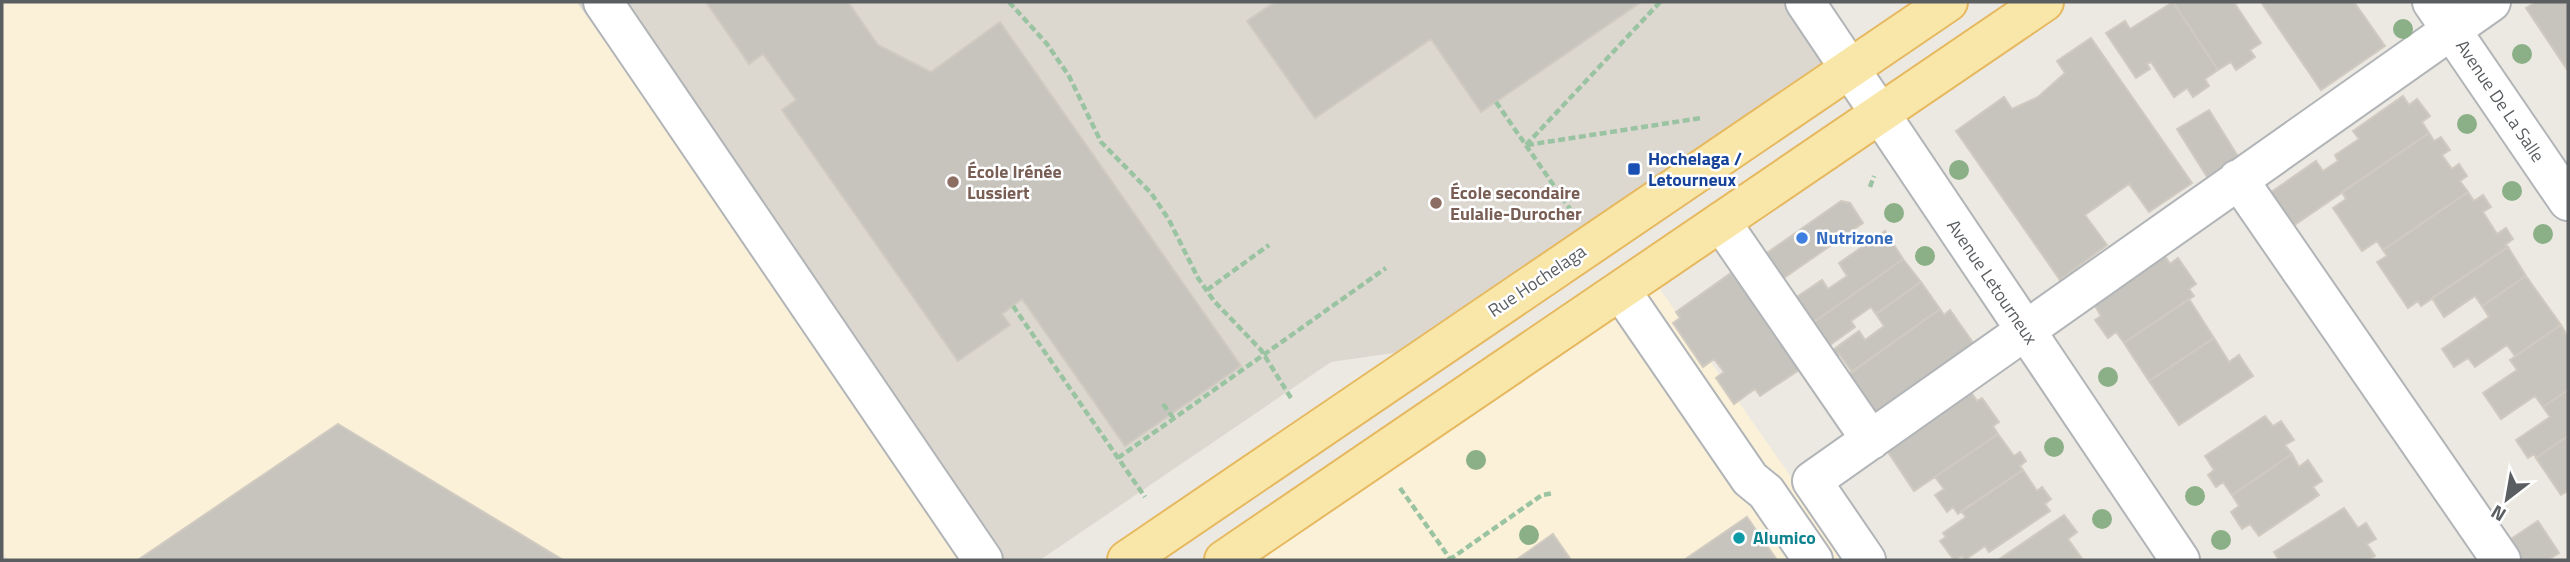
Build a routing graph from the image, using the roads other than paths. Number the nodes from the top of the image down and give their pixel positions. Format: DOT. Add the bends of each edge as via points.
graph roads {
  1 [pos="603,2"];
  2 [pos="1805,2"];
  3 [pos="1948,2"];
  4 [pos="2044,2"];
  5 [pos="2491,2"];
  6 [pos="2441,15"];
  7 [pos="1852,68"];
  8 [pos="1879,115"];
  9 [pos="2238,179"];
  10 [pos="2568,201"];
  11 [pos="1721,222"];
  12 [pos="1620,291"];
  13 [pos="2025,331"];
  14 [pos="1871,440"];
  15 [pos="1812,481"];
  16 [pos="1775,507"];
  17 [pos="983,560"];
  18 [pos="1127,560"];
  19 [pos="1224,560"];
  20 [pos="1813,560"];
  21 [pos="1866,560"];
  22 [pos="2180,560"];
  23 [pos="2501,560"];
  1 -- 17 [label="street"];
  2 -- 7 [label="street, Avenue Letourneux"];
  3 -- 7 [label="main road, Rue Hochelaga"];
  4 -- 8 [label="main road"];
  5 -- 6 [label="street"];
  6 -- 9 [label="street"];
  6 -- 10 [label="street, Avenue De La Salle"];
  7 -- 8 [label="street, Avenue Letourneux"];
  7 -- 18 [label="main road, Rue Hochelaga"];
  8 -- 11 [label="main road"];
  8 -- 13 [label="street, Avenue Letourneux"];
  9 -- 13 [label="street"];
  9 -- 23 [label="street"];
  11 -- 12 [label="main road"];
  11 -- 14 [label="street"];
  12 -- 16 [label="street" via="1750,479"];
  12 -- 19 [label="main road"];
  13 -- 14 [label="street"];
  13 -- 22 [label="street, Avenue Letourneux"];
  14 -- 15 [label="street"];
  15 -- 16 [label="street"];
  15 -- 21 [label="street"];
  16 -- 20 [label="street"];
}
